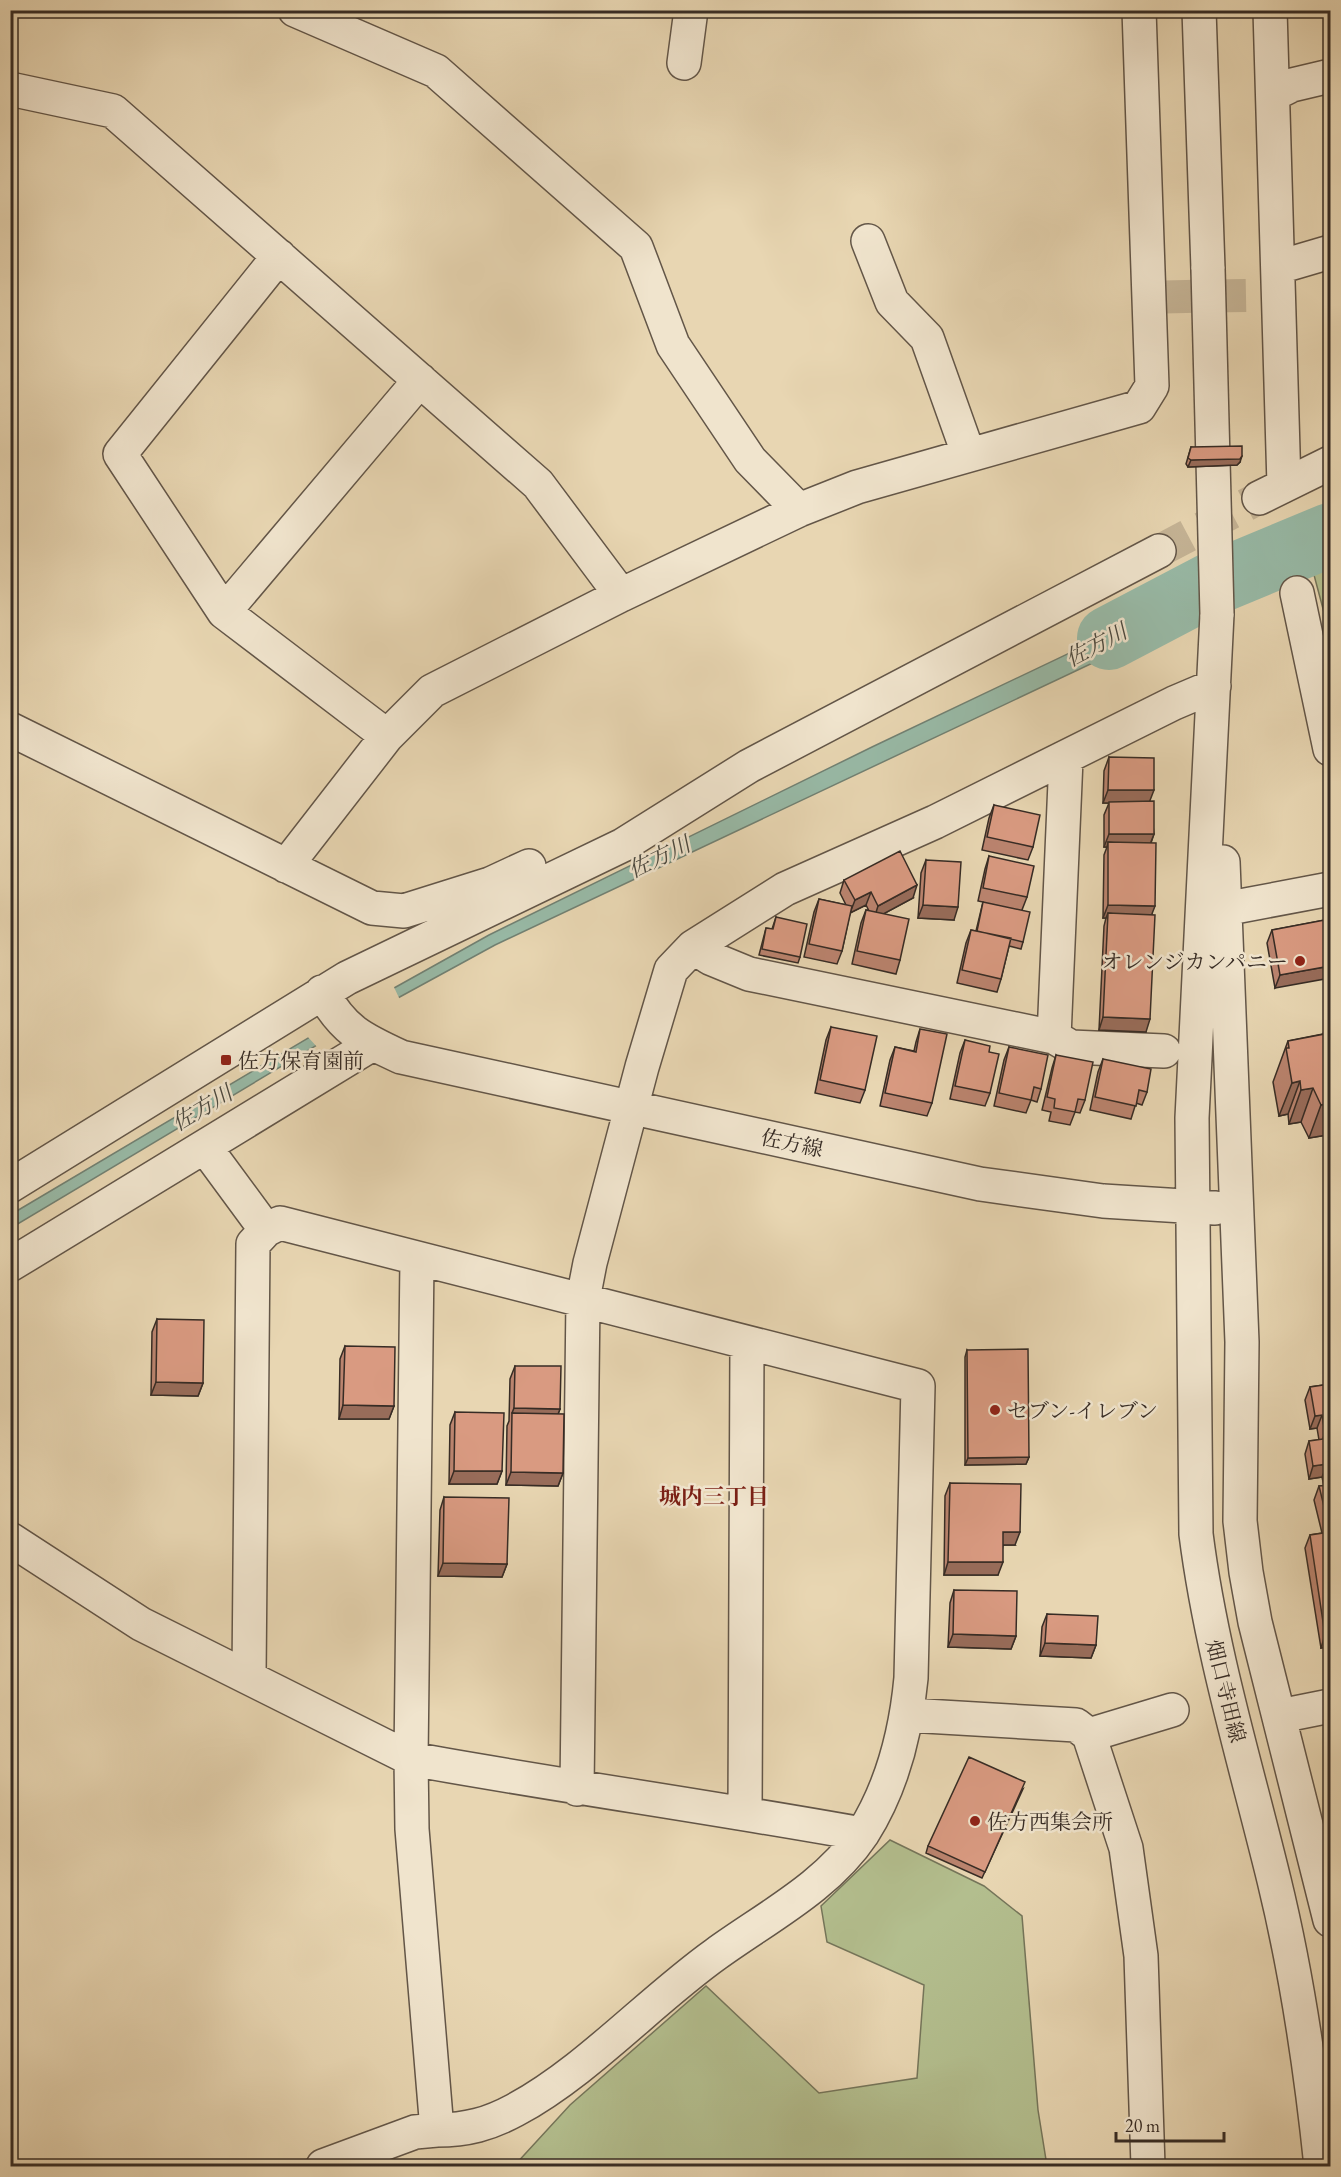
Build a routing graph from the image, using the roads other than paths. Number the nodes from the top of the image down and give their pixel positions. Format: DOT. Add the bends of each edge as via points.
graph roads {
  1 [pos="691,10"];
  2 [pos="1139,10"];
  3 [pos="1198,10"];
  4 [pos="1270,10"];
  5 [pos="312,14"];
  6 [pos="684,63"];
  7 [pos="1330,76"];
  8 [pos="10,89"];
  9 [pos="1274,94"];
  10 [pos="868,241"];
  11 [pos="1330,252"];
  12 [pos="279,256"];
  13 [pos="1276,285"];
  14 [pos="420,380"];
  15 [pos="968,453"];
  16 [pos="1330,464"];
  17 [pos="799,510"];
  18 [pos="1159,550"];
  19 [pos="1298,593"];
  20 [pos="621,594"];
  21 [pos="224,612"];
  22 [pos="1217,614"];
  23 [pos="1214,686"];
  24 [pos="10,729"];
  25 [pos="387,736"];
  26 [pos="1330,748"];
  27 [pos="771,754"];
  28 [pos="1066,759"];
  29 [pos="286,866"];
  30 [pos="1330,889"];
  31 [pos="1224,909"];
  32 [pos="693,947"];
  33 [pos="325,997"];
  34 [pos="1054,1037"];
  35 [pos="375,1045"];
  36 [pos="1164,1051"];
  37 [pos="633,1108"];
  38 [pos="213,1158"];
  39 [pos="10,1186"];
  40 [pos="1192,1208"];
  41 [pos="1237,1208"];
  42 [pos="266,1230"];
  43 [pos="417,1259"];
  44 [pos="10,1265"];
  45 [pos="583,1299"];
  46 [pos="747,1344"];
  47 [pos="10,1539"];
  48 [pos="249,1676"];
  49 [pos="1330,1706"];
  50 [pos="1173,1710"];
  51 [pos="908,1716"];
  52 [pos="1280,1716"];
  53 [pos="1089,1735"];
  54 [pos="411,1759"];
  55 [pos="577,1789"];
  56 [pos="745,1813"];
  57 [pos="862,1834"];
  58 [pos="1330,1920"];
  59 [pos="437,2130"];
  60 [pos="323,2166"];
  61 [pos="1148,2166"];
  62 [pos="1320,2166"];
  1 -- 6 [label="street"];
  2 -- 15 [label="street" via="1157,298 1152,386 1139,407"];
  3 -- 22 [label="street, bridge" via="1205,128"];
  4 -- 9 [label="street"];
  5 -- 17 [label="street" via="436,71 636,247 673,345 750,460"];
  7 -- 9 [label="street" via="1292,85"];
  8 -- 12 [label="street" via="113,111"];
  9 -- 13 [label="street"];
  10 -- 15 [label="street" via="892,302 927,338"];
  11 -- 13 [label="street"];
  12 -- 14 [label="street"];
  12 -- 21 [label="street" via="120,454"];
  13 -- 16 [label="street" via="1271,491"];
  14 -- 20 [label="street" via="538,484"];
  14 -- 21 [label="street"];
  15 -- 17 [label="street" via="857,487"];
  17 -- 20 [label="street"];
  18 -- 27 [label="street"];
  19 -- 26 [label="street"];
  20 -- 25 [label="street" via="432,692"];
  21 -- 25 [label="street"];
  22 -- 23 [label="street, 畑口寺田線"];
  22 -- 31 [label="street"];
  23 -- 28 [label="street"];
  23 -- 40 [label="street, 畑口寺田線" via="1192,1118"];
  24 -- 29 [label="street"];
  25 -- 29 [label="street"];
  27 -- 29 [label="street" via="490,884 404,911 372,908"];
  27 -- 33 [label="street" via="623,845"];
  28 -- 32 [label="street" via="785,890"];
  28 -- 34 [label="street"];
  30 -- 31 [label="street"];
  31 -- 41 [label="street"];
  32 -- 34 [label="street" via="749,974"];
  32 -- 37 [label="street" via="671,970"];
  33 -- 35 [label="street" via="346,1026"];
  33 -- 39 [label="street"];
  34 -- 36 [label="street" via="1071,1047"];
  35 -- 37 [label="street, 佐方線"];
  35 -- 44 [label="street"];
  37 -- 40 [label="street, 佐方線" via="980,1184 1103,1201"];
  37 -- 45 [label="street"];
  38 -- 42 [label="street"];
  40 -- 41 [label="street, 佐方線"];
  40 -- 62 [label="street, 畑口寺田線" via="1194,1471 1204,1598 1292,1959 1306,2039"];
  41 -- 52 [label="street" via="1242,1342 1240,1521 1256,1622"];
  42 -- 43 [label="street" via="280,1223"];
  42 -- 48 [label="street" via="254,1244"];
  43 -- 45 [label="street"];
  43 -- 54 [label="street"];
  45 -- 46 [label="street"];
  45 -- 55 [label="street"];
  46 -- 51 [label="street" via="918,1386"];
  46 -- 56 [label="street"];
  47 -- 48 [label="street" via="141,1624"];
  48 -- 54 [label="street"];
  49 -- 52 [label="street"];
  50 -- 53 [label="street"];
  51 -- 53 [label="street" via="1076,1725"];
  51 -- 57 [label="street" via="885,1792"];
  52 -- 58 [label="street"];
  53 -- 61 [label="street" via="1126,1848 1141,1956"];
  54 -- 55 [label="street"];
  54 -- 59 [label="street" via="412,1829"];
  55 -- 56 [label="street"];
  56 -- 57 [label="street"];
  57 -- 59 [label="street" via="832,1870 777,1914 716,1954 550,2088 515,2110 467,2130"];
  59 -- 60 [label="street" via="415,2132"];
}
